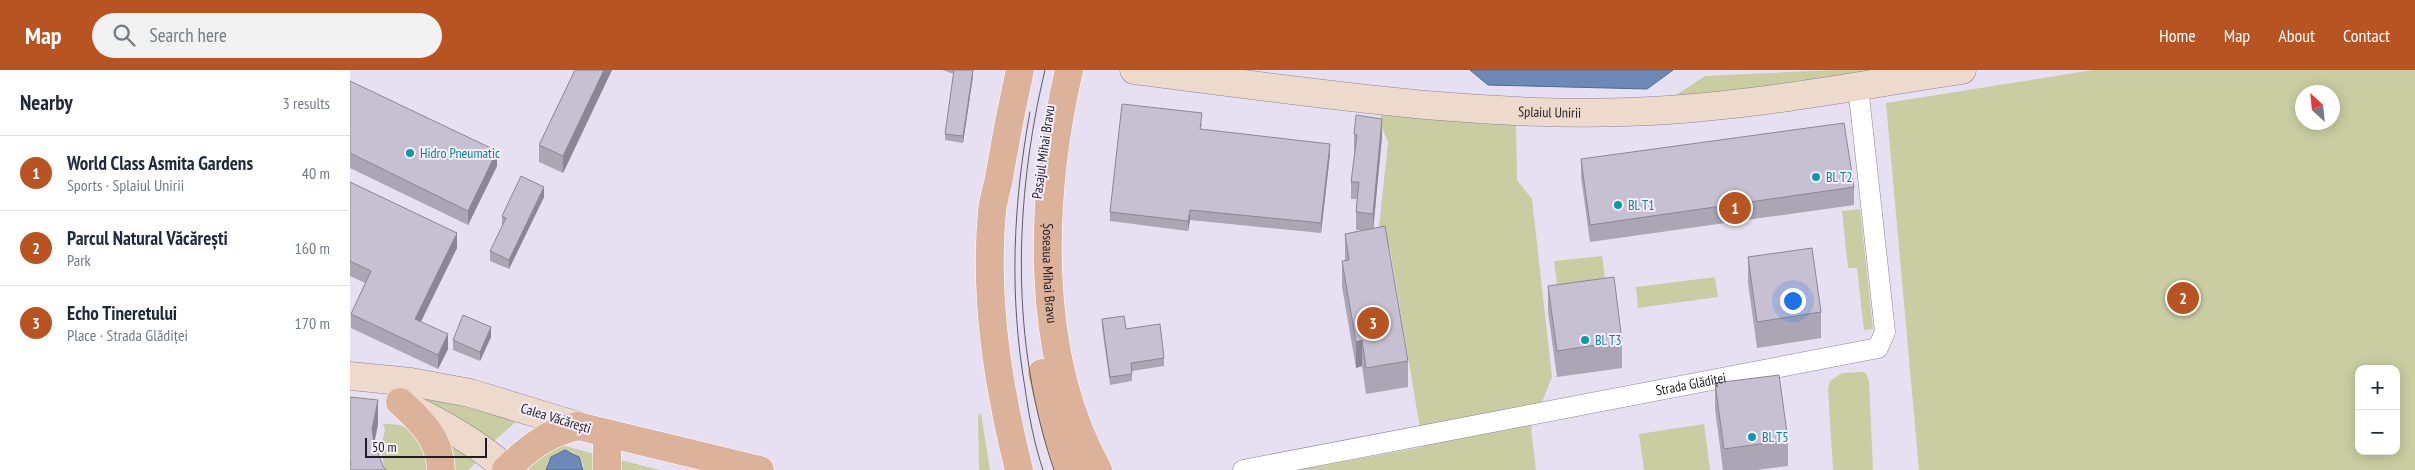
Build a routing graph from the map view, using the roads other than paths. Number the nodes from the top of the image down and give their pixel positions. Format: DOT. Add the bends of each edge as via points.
graph roads {
  1 [pos="1020,70"];
  2 [pos="1030,70"];
  3 [pos="1057,70"];
  4 [pos="1069,70"];
  5 [pos="1134,70"];
  6 [pos="1962,70"];
  7 [pos="1858,86"];
  8 [pos="350,377"];
  9 [pos="400,402"];
  10 [pos="578,426"];
  11 [pos="607,434"];
  12 [pos="441,470"];
  13 [pos="507,470"];
  14 [pos="607,470"];
  15 [pos="760,470"];
  16 [pos="1019,470"];
  17 [pos="1034,470"];
  18 [pos="1068,470"];
  19 [pos="1098,470"];
  20 [pos="1243,470"];
  1 -- 16 [label="main road" via="993,204 990,256 996,363"];
  2 -- 17 [label="main road, Pasajul Mihai Bravu" via="1010,187 1003,270 1010,365"];
  3 -- 18 [label="main road, Pasajul Mihai Bravu" via="1036,193 1033,270 1041,367"];
  4 -- 19 [label="main road, Șoseaua Mihai Bravu" via="1051,170 1049,277 1055,341 1064,385 1078,433"];
  5 -- 7 [label="main road, Splaiul Unirii" via="1384,100 1556,112 1690,108"];
  6 -- 7 [label="main road, Splaiul Unirii"];
  7 -- 20 [label="street, Strada Glădiței" via="1885,332 1878,348"];
  8 -- 9 [label="main road, Calea Văcărești"];
  8 -- 10 [label="main road, Calea Văcărești" via="411,382 470,393"];
  9 -- 12 [label="main road" via="435,439"];
  9 -- 13 [label="main road, Calea Văcărești" via="449,426"];
  10 -- 11 [label="main road, Calea Văcărești"];
  10 -- 13 [label="main road" via="538,440"];
  11 -- 14 [label="main road"];
  11 -- 15 [label="main road, Calea Văcărești"];
}
